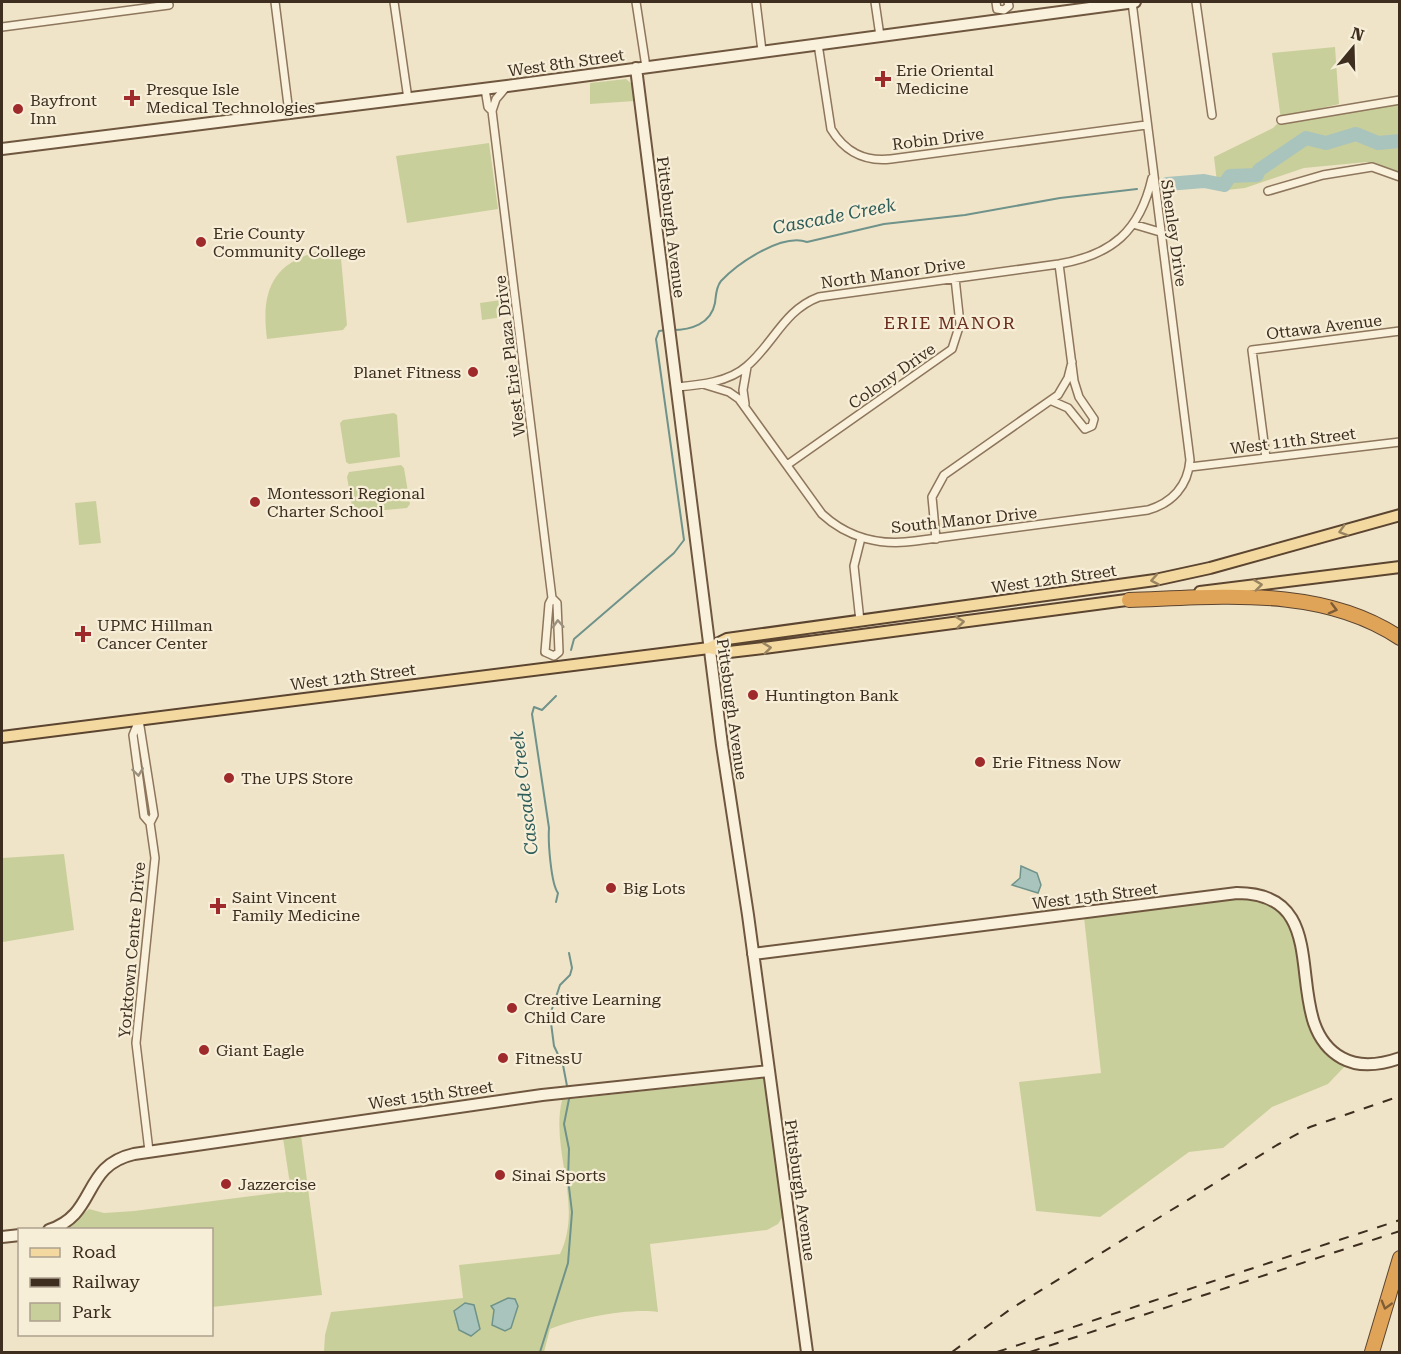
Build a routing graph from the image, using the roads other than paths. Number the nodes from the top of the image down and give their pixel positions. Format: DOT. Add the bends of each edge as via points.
graph roads {
  1 [pos="275,2"];
  2 [pos="394,2"];
  3 [pos="636,2"];
  4 [pos="756,2"];
  5 [pos="875,2"];
  6 [pos="996,2"];
  7 [pos="1008,2"];
  8 [pos="1133,2"];
  9 [pos="1196,2"];
  10 [pos="168,3"];
  11 [pos="1004,15"];
  12 [pos="2,27"];
  13 [pos="880,36"];
  14 [pos="818,44"];
  15 [pos="762,51"];
  16 [pos="641,67"];
  17 [pos="507,86"];
  18 [pos="485,89"];
  19 [pos="408,99"];
  20 [pos="1400,100"];
  21 [pos="492,111"];
  22 [pos="289,113"];
  23 [pos="1212,115"];
  24 [pos="1281,120"];
  25 [pos="1146,125"];
  26 [pos="2,149"];
  27 [pos="1152,174"];
  28 [pos="1400,177"];
  29 [pos="1268,191"];
  30 [pos="1133,224"];
  31 [pos="1160,232"];
  32 [pos="1059,264"];
  33 [pos="955,278"];
  34 [pos="1400,331"];
  35 [pos="1071,362"];
  36 [pos="747,367"];
  37 [pos="704,384"];
  38 [pos="677,387"];
  39 [pos="1052,401"];
  40 [pos="746,406"];
  41 [pos="1400,442"];
  42 [pos="1266,458"];
  43 [pos="787,465"];
  44 [pos="1190,467"];
  45 [pos="1400,515"];
  46 [pos="861,538"];
  47 [pos="936,538"];
  48 [pos="1400,567"];
  49 [pos="552,598"];
  50 [pos="1129,600"];
  51 [pos="861,621"];
  52 [pos="1400,638"];
  53 [pos="709,648"];
  54 [pos="554,662"];
  55 [pos="139,720"];
  56 [pos="2,737"];
  57 [pos="753,954"];
  58 [pos="1400,1058"];
  59 [pos="768,1071"];
  60 [pos="149,1151"];
  61 [pos="53,1228"];
  62 [pos="18,1235"];
  63 [pos="2,1237"];
  64 [pos="1400,1258"];
  65 [pos="807,1353"];
  66 [pos="1372,1353"];
  1 -- 22 [label="street"];
  2 -- 19 [label="street"];
  3 -- 16 [label="street, Pittsburgh Avenue"];
  4 -- 15 [label="street"];
  5 -- 13 [label="street"];
  6 -- 11 [label="street"];
  7 -- 11 [label="street"];
  8 -- 11 [label="street, West 8th Street"];
  8 -- 25 [label="street, Shenley Drive"];
  9 -- 23 [label="street"];
  10 -- 12 [label="street"];
  11 -- 13 [label="street, West 8th Street"];
  13 -- 14 [label="street, West 8th Street"];
  14 -- 15 [label="street, West 8th Street"];
  14 -- 25 [label="street, Robin Drive" via="831,129 850,152 870,159"];
  15 -- 16 [label="street, West 8th Street"];
  16 -- 17 [label="street, West 8th Street"];
  16 -- 38 [label="street, Pittsburgh Avenue"];
  17 -- 18 [label="street, West 8th Street"];
  17 -- 21 [label="street"];
  18 -- 19 [label="street, West 8th Street"];
  18 -- 21 [label="street, West Erie Plaza Drive"];
  19 -- 22 [label="street, West 8th Street"];
  20 -- 24 [label="street"];
  21 -- 49 [label="street, West Erie Plaza Drive"];
  22 -- 26 [label="street, West 8th Street"];
  25 -- 27 [label="street, Shenley Drive"];
  27 -- 30 [label="street, North Manor Drive" via="1146,199"];
  27 -- 31 [label="street, Shenley Drive"];
  28 -- 29 [label="street" via="1372,167 1323,175"];
  30 -- 31 [label="street"];
  30 -- 32 [label="street, North Manor Drive" via="1102,252"];
  31 -- 44 [label="street, Shenley Drive"];
  32 -- 33 [label="street, North Manor Drive"];
  32 -- 35 [label="street"];
  33 -- 36 [label="street, North Manor Drive" via="841,292 809,301 783,321"];
  33 -- 43 [label="street, Colony Drive" via="960,324 952,349"];
  34 -- 42 [label="street, Ottawa Avenue" via="1252,350"];
  35 -- 39 [label="street" via="1066,384"];
  35 -- 39 [label="street" via="1077,391 1094,419 1092,426 1082,427 1068,408"];
  36 -- 37 [label="street, North Manor Drive"];
  36 -- 40 [label="street" via="742,394"];
  37 -- 38 [label="street, North Manor Drive"];
  37 -- 40 [label="street, South Manor Drive" via="729,392"];
  38 -- 53 [label="street, Pittsburgh Avenue"];
  39 -- 47 [label="street" via="944,475 932,497"];
  40 -- 43 [label="street, South Manor Drive"];
  41 -- 42 [label="street, West 11th Street"];
  42 -- 44 [label="street, West 11th Street"];
  43 -- 46 [label="street, South Manor Drive" via="822,514"];
  44 -- 47 [label="street, South Manor Drive" via="1182,487 1172,498 1148,510"];
  45 -- 51 [label="main road, West 12th Street, one-way" via="1173,577"];
  46 -- 47 [label="street, South Manor Drive" via="898,543"];
  46 -- 51 [label="street" via="854,566"];
  50 -- 48 [label="main road, West 12th Street, one-way"];
  54 -- 49 [label="street, West Erie Plaza Drive, one-way" via="559,650 557,603"];
  49 -- 54 [label="street, West Erie Plaza Drive" via="545,651"];
  50 -- 52 [label="highway, one-way" via="1240,597 1295,601 1360,618"];
  53 -- 50 [label="main road, West 12th Street, one-way" via="729,652"];
  51 -- 53 [label="main road, West 12th Street" via="727,639"];
  53 -- 54 [label="main road, West 12th Street"];
  53 -- 57 [label="street, Pittsburgh Avenue"];
  54 -- 55 [label="main road, West 12th Street"];
  55 -- 56 [label="main road, West 12th Street"];
  55 -- 60 [label="street, Yorktown Centre Drive" via="133,735 154,865 136,1043"];
  57 -- 58 [label="street, West 15th Street" via="1237,893 1254,894 1273,900 1298,930 1312,1017 1332,1052 1359,1064"];
  57 -- 59 [label="street, Pittsburgh Avenue"];
  59 -- 60 [label="street, West 15th Street" via="534,1096"];
  59 -- 65 [label="street, Pittsburgh Avenue"];
  60 -- 61 [label="street, West 15th Street" via="119,1158 103,1169 76,1215"];
  62 -- 63 [label="street"];
  64 -- 66 [label="highway, one-way"];
}
